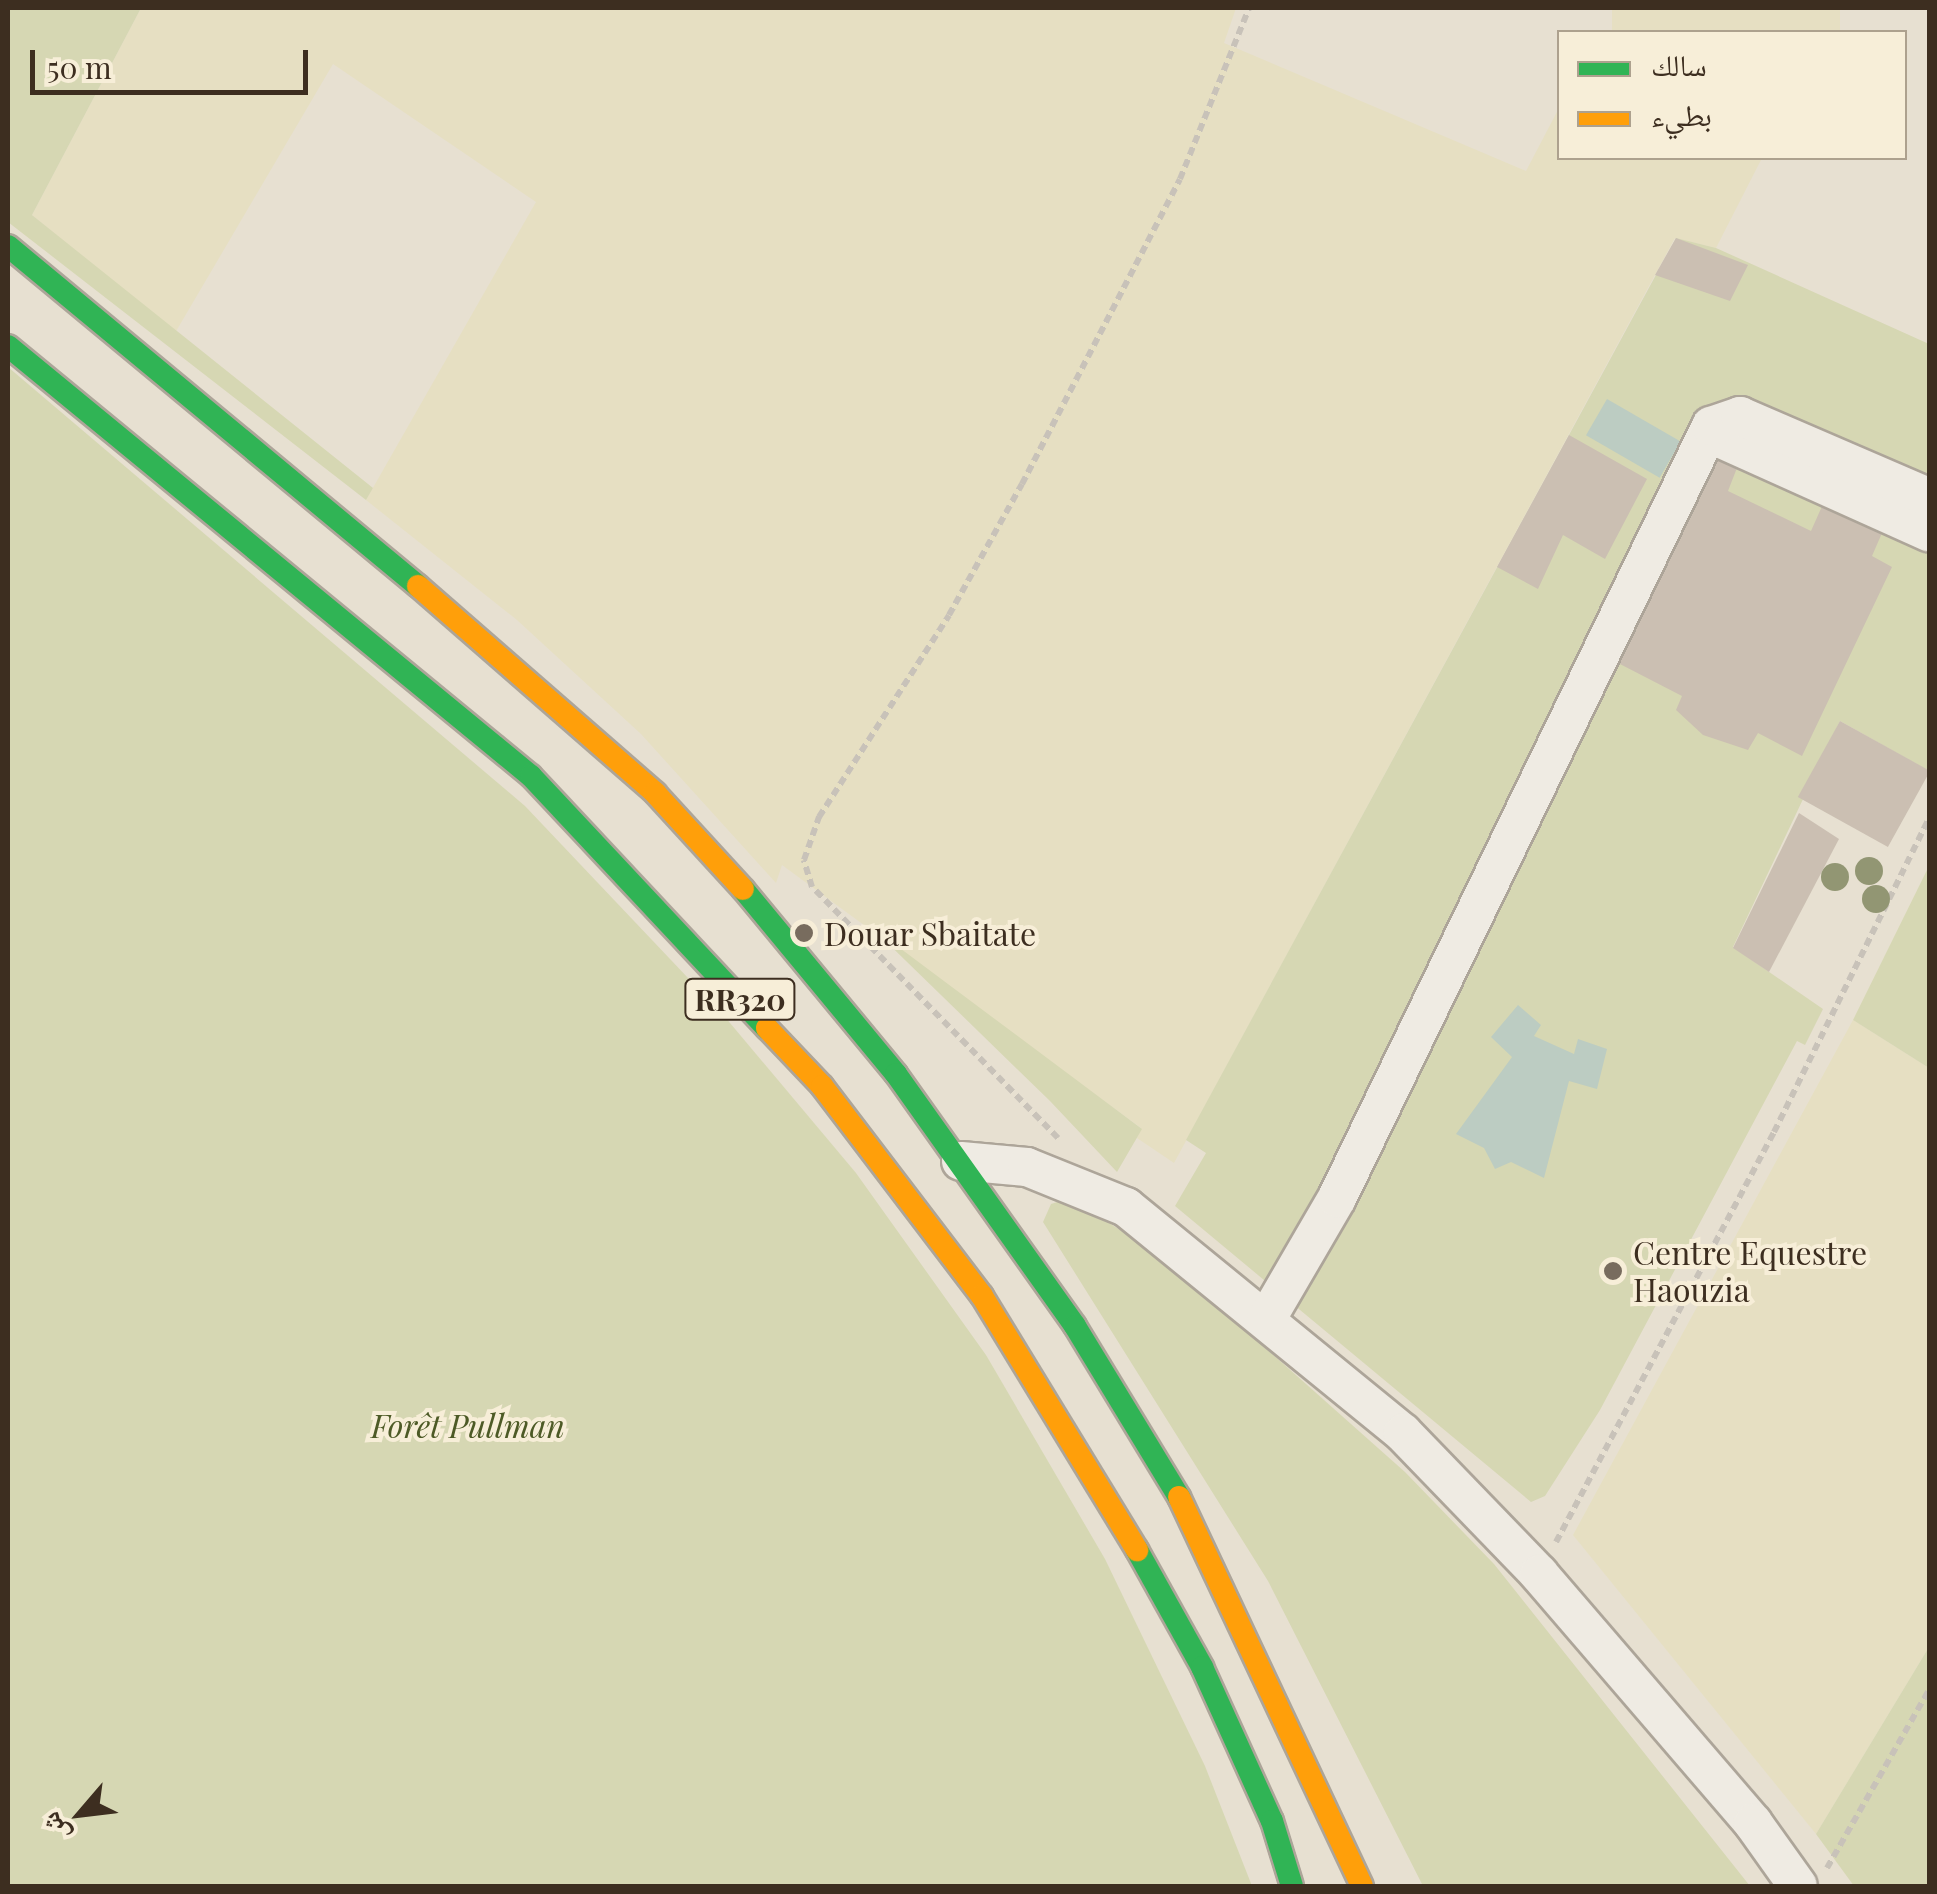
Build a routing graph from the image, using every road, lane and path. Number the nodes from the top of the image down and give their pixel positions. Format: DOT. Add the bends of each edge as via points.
graph roads {
  1 [pos="1249,8"];
  2 [pos="8,246"];
  3 [pos="8,346"];
  4 [pos="1708,433"];
  5 [pos="1930,498"];
  6 [pos="1930,533"];
  7 [pos="1930,817"];
  8 [pos="1071,1151"];
  9 [pos="961,1161"];
  10 [pos="1266,1320"];
  11 [pos="1539,1574"];
  12 [pos="1930,1688"];
  13 [pos="1292,1886"];
  14 [pos="1362,1886"];
  15 [pos="1798,1886"];
  16 [pos="1816,1886"];
  1 -- 8 [label="path" via="1180,179 1022,484 949,614 819,817 804,860 812,887"];
  2 -- 9 [label="highway, RR320" via="533,681 655,793 753,899"];
  3 -- 13 [label="highway, RR320" via="531,776 822,1086 982,1296 1096,1476 1202,1667 1272,1821"];
  4 -- 5 [label="street" via="1721,420 1740,416"];
  4 -- 6 [label="street"];
  4 -- 10 [label="street" via="1337,1198"];
  7 -- 11 [label="path" via="1774,1132"];
  9 -- 10 [label="street" via="1027,1167 1126,1207"];
  9 -- 14 [label="highway, RR320" via="1074,1326 1202,1534"];
  10 -- 11 [label="street" via="1402,1432"];
  11 -- 15 [label="street"];
  12 -- 16 [label="path"];
}
